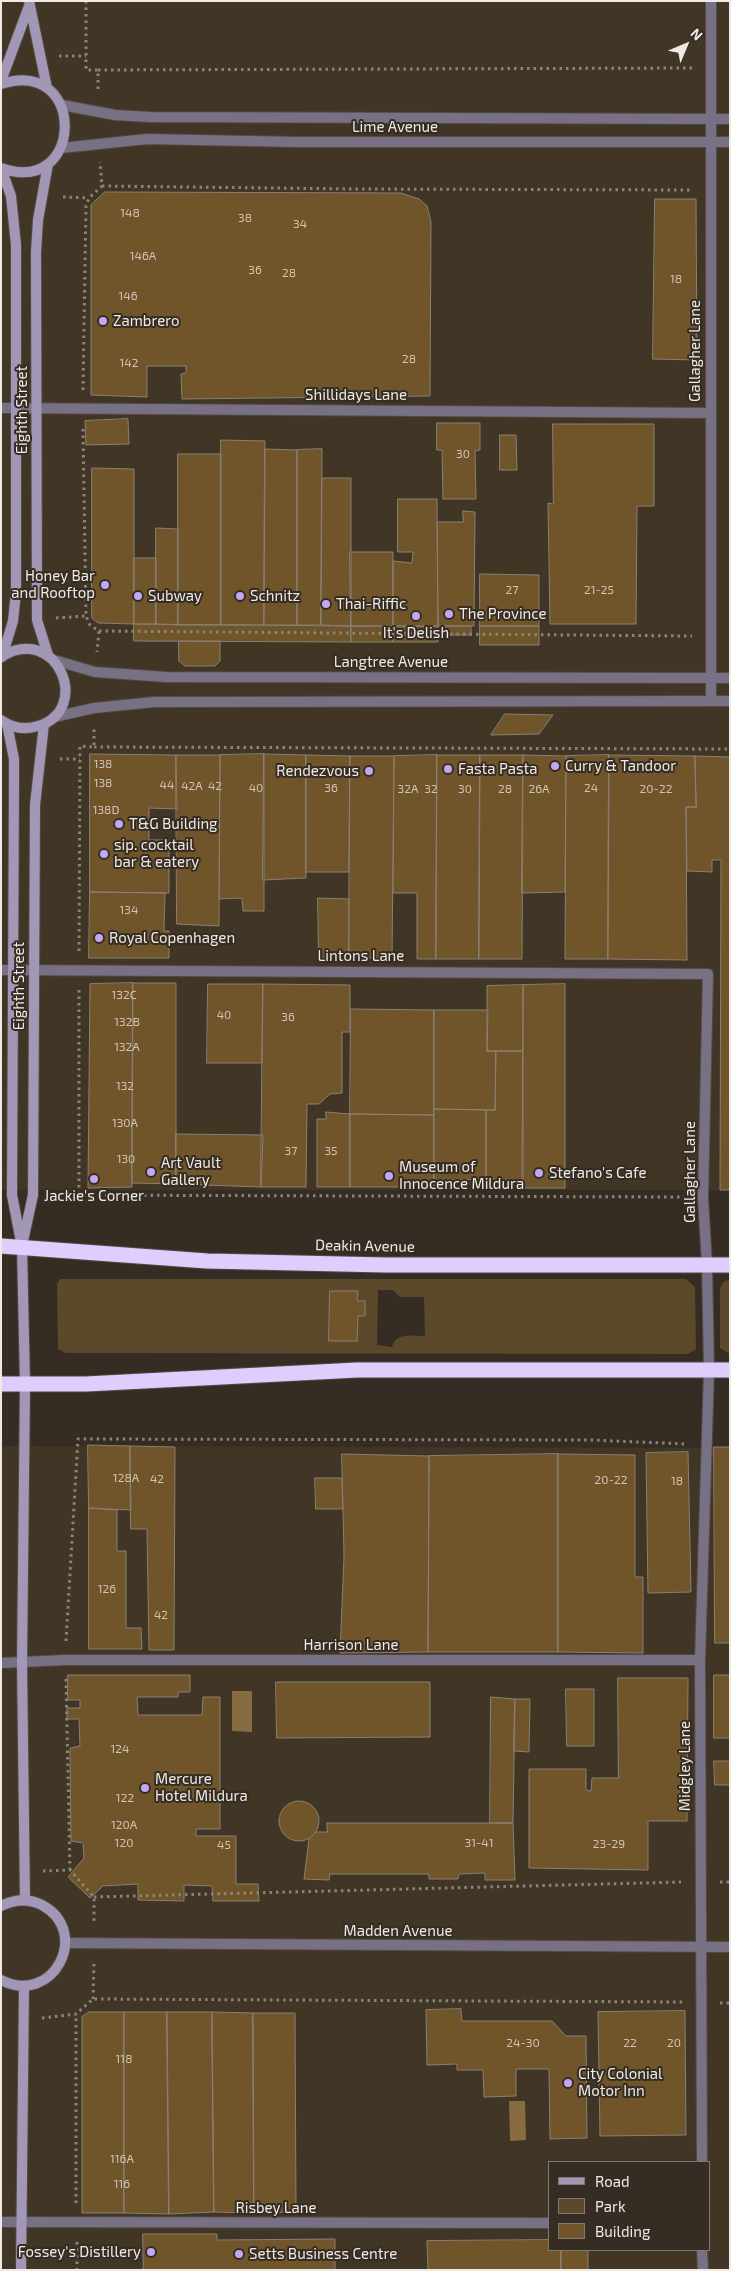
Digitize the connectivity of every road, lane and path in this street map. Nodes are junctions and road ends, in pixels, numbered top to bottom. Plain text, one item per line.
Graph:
1 (86, 1) edge
2 (711, 1) edge
3 (29, 4) edge
4 (711, 68) junction
5 (98, 70) junction
6 (1, 83) edge
7 (47, 88) junction
8 (62, 105) junction
9 (98, 113) junction
10 (711, 118) junction
11 (730, 118) edge
12 (710, 142) junction
13 (730, 142) edge
14 (98, 143) junction
15 (61, 148) junction
16 (48, 164) junction
17 (1, 168) edge
18 (102, 186) junction
19 (710, 190) junction
20 (17, 407) junction
21 (37, 407) junction
22 (1, 408) edge
23 (83, 408) junction
24 (711, 413) junction
25 (99, 631) junction
26 (711, 637) junction
27 (2, 657) edge
28 (51, 658) junction
29 (95, 672) junction
30 (712, 678) junction
31 (730, 678) edge
32 (711, 701) junction
33 (730, 701) edge
34 (94, 708) junction
35 (54, 717) junction
36 (4, 722) edge
37 (44, 724) junction
38 (94, 747) junction
39 (730, 749) edge
40 (1, 970) edge
41 (14, 971) junction
42 (34, 971) junction
43 (79, 971) junction
44 (708, 974) joint
45 (79, 1194) junction
46 (33, 1196) junction
47 (703, 1198) junction
48 (1, 1246) edge
49 (22, 1247) junction
50 (730, 1265) edge
51 (707, 1266) junction
52 (709, 1370) junction
53 (730, 1370) edge
54 (1, 1384) edge
55 (25, 1384) junction
56 (78, 1438) dead end
57 (707, 1444) junction
58 (700, 1660) junction
59 (22, 1662) junction
60 (1, 1663) edge
61 (25, 1872) junction
62 (701, 1881) junction
63 (730, 1882) edge
64 (25, 1900) junction
65 (1, 1906) edge
66 (66, 1943) junction
67 (701, 1947) junction
68 (730, 1947) edge
69 (1, 1980) edge
70 (24, 1986) junction
71 (701, 2002) junction
72 (730, 2003) edge
73 (76, 2014) junction
74 (22, 2020) junction
75 (702, 2161) edge
76 (1, 2222) edge
77 (21, 2222) junction
78 (76, 2223) junction
79 (548, 2224) edge
80 (702, 2251) edge
81 (22, 2270) edge
82 (77, 2270) edge
83 (703, 2270) edge

1 - 5 path
2 - 4 street, Gallagher Lane
3 - 6 street
3 - 7 street
4 - 5 path
4 - 10 street, Gallagher Lane
5 - 9 path
6 - 7 street
7 - 8 street
8 - 9 street, Lime Avenue
8 - 15 street
9 - 10 street, Lime Avenue
10 - 11 street, Lime Avenue
10 - 12 street, Gallagher Lane
12 - 13 street, Lime Avenue
12 - 14 street, Lime Avenue
12 - 19 street, Gallagher Lane
14 - 15 street, Lime Avenue
14 - 18 path
15 - 16 street
16 - 17 street
16 - 21 street, Eighth Street
17 - 20 street, Eighth Street
18 - 19 path
18 - 23 path
19 - 24 street, Gallagher Lane
20 - 21 street, Shillidays Lane
20 - 22 street, Shillidays Lane
20 - 27 street, Eighth Street
21 - 23 street, Shillidays Lane
21 - 28 street, Eighth Street
23 - 24 street, Shillidays Lane
23 - 25 path
24 - 26 street, Gallagher Lane
25 - 26 path
25 - 29 path
26 - 30 street, Gallagher Lane
27 - 28 street
28 - 29 street, Langtree Avenue
28 - 35 street, Eighth Street
29 - 30 street, Langtree Avenue
30 - 31 street, Langtree Avenue
30 - 32 street, Gallagher Lane
32 - 33 street
32 - 34 street
34 - 35 street
34 - 38 path
35 - 37 street
36 - 37 street
36 - 41 street, Eighth Street
37 - 42 street, Eighth Street
38 - 39 path
38 - 43 path
40 - 41 street, Lintons Lane
41 - 42 street, Lintons Lane
41 - 49 street, Eighth Street
42 - 43 street, Lintons Lane
42 - 46 street, Eighth Street
43 - 44 street, Lintons Lane
43 - 45 path
44 - 47 street, Gallagher Lane
45 - 46 path
45 - 47 path
46 - 49 street, Eighth Street
47 - 51 street, Gallagher Lane
48 - 49 highway, Deakin Avenue
49 - 51 highway, Deakin Avenue
49 - 55 street, Eighth Street
50 - 51 highway, Deakin Avenue
51 - 52 street, Gallagher Lane
52 - 53 highway
52 - 55 highway
52 - 57 street, Midgley Lane
54 - 55 highway
55 - 59 street, Eighth Street
56 - 57 path
57 - 58 street, Midgley Lane
58 - 59 street, Harrison Lane
58 - 62 street, Midgley Lane
59 - 60 street, Harrison Lane
59 - 61 street, Eighth Street
61 - 62 path
61 - 64 street, Eighth Street
62 - 63 path
62 - 67 street, Midgley Lane
64 - 65 street
64 - 66 street
66 - 67 street, Madden Avenue
66 - 70 street
67 - 68 street, Madden Avenue
67 - 71 street, Midgley Lane
69 - 70 street
70 - 74 street
71 - 72 path
71 - 73 path
71 - 75 street, Midgley Lane
73 - 74 path
73 - 78 path
74 - 77 street
76 - 77 street, Risbey Lane
77 - 78 street, Risbey Lane
77 - 81 street
78 - 79 street, Risbey Lane
78 - 82 path
80 - 83 street

